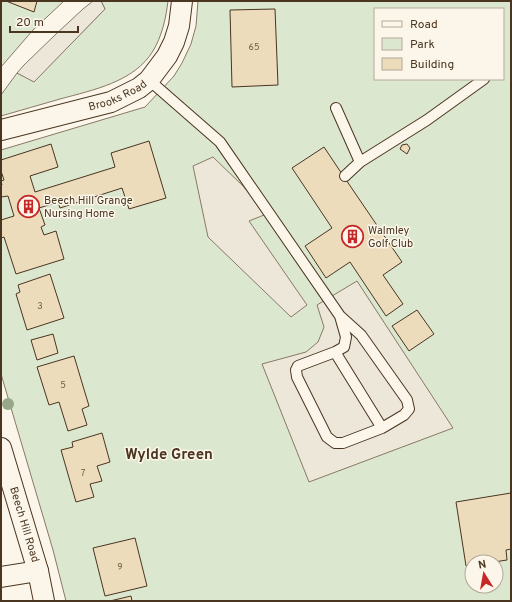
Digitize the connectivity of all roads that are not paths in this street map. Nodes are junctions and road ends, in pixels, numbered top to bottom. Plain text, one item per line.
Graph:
1 (182, 1) edge
2 (148, 80) junction
3 (483, 80) edge
4 (336, 108) dead end
5 (1, 130) edge
6 (360, 162) junction
7 (345, 176) dead end
8 (340, 316) junction
9 (335, 352) junction
10 (382, 428) junction
11 (1, 448) edge
12 (38, 571) junction
13 (1, 577) edge
14 (44, 601) edge

1 - 2 street, Brooks Road
2 - 5 street, Brooks Road
2 - 8 lane
3 - 6 lane
4 - 6 lane
6 - 7 lane
8 - 9 lane
8 - 10 lane
9 - 10 lane
9 - 10 lane
11 - 12 street, Beech Hill Road
12 - 13 street
12 - 14 street, Beech Hill Road

